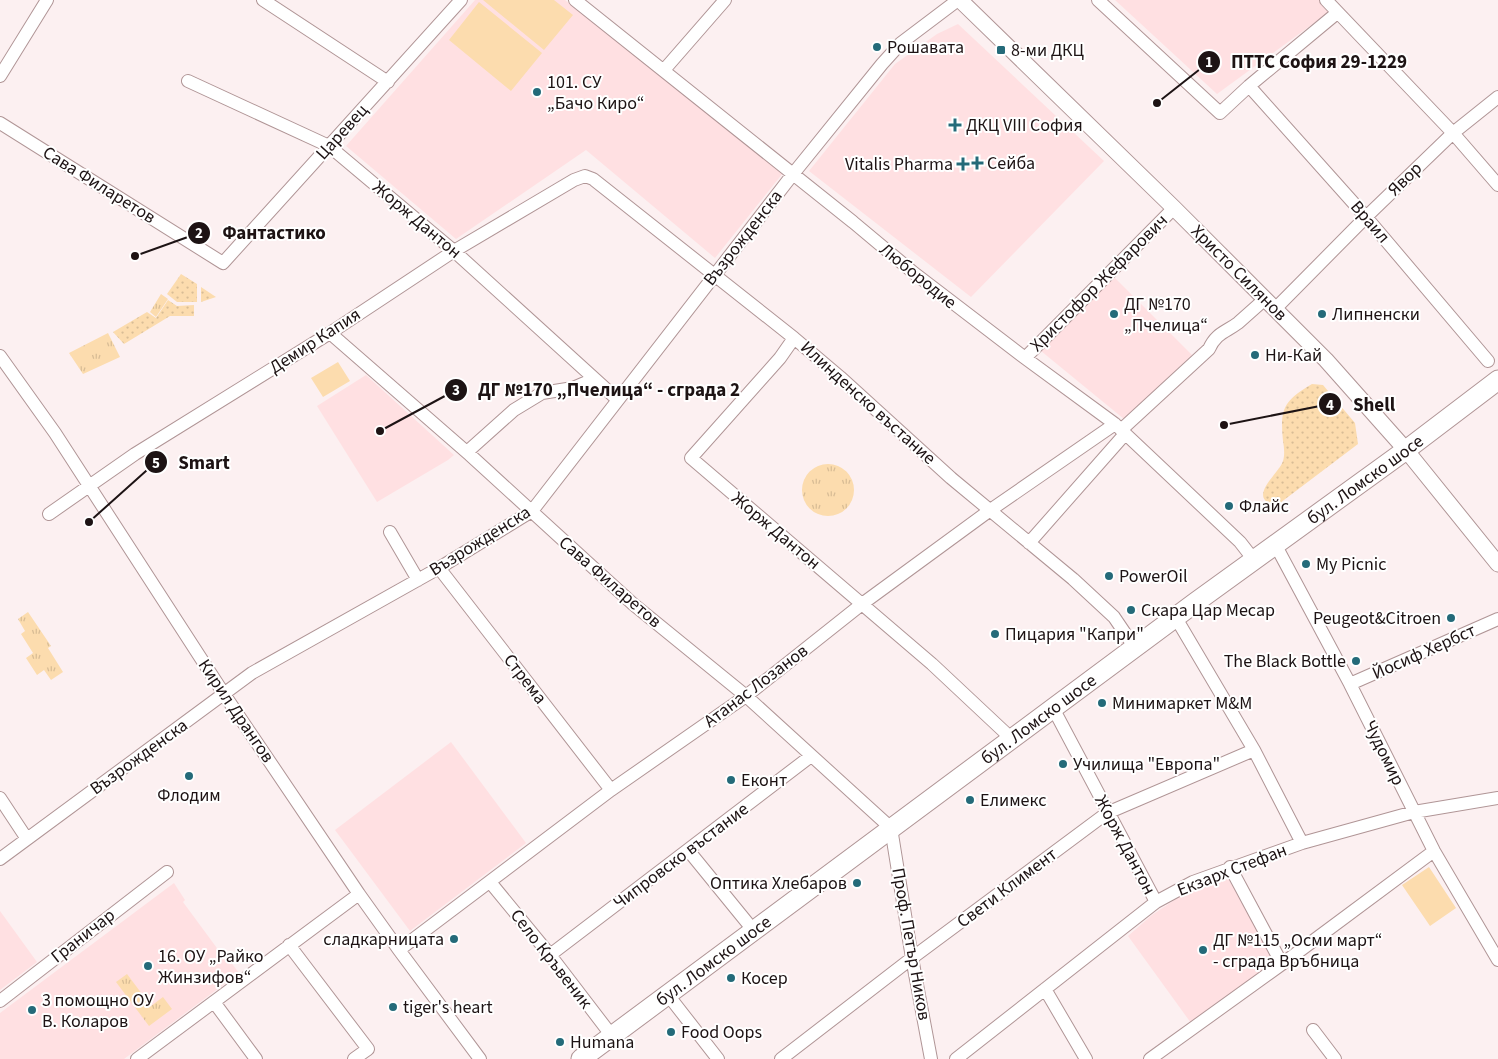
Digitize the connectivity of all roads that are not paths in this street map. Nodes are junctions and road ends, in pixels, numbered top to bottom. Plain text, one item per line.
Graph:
1 (47, 0) edge
2 (263, 0) edge
3 (461, 0) edge
4 (575, 0) edge
5 (725, 0) edge
6 (959, 0) edge
7 (1098, 0) edge
8 (1326, 0) edge
9 (1337, 13) junction
10 (664, 70) junction
11 (0, 76) edge
12 (188, 81) dead end
13 (388, 82) junction
14 (1249, 86) junction
15 (1498, 97) edge
16 (0, 123) edge
17 (1453, 133) junction
18 (329, 146) junction
19 (792, 174) junction
20 (585, 176) joint
21 (1498, 185) edge
22 (1174, 208) junction
23 (1366, 217) junction
24 (454, 251) junction
25 (223, 263) joint
26 (714, 276) junction
27 (1270, 304) junction
28 (330, 333) junction
29 (794, 338) junction
30 (0, 356) edge
31 (1025, 358) junction
32 (1488, 361) dead end
33 (594, 379) junction
34 (1498, 380) edge
35 (618, 400) junction
36 (1120, 429) junction
37 (1406, 450) junction
38 (467, 452) junction
39 (88, 486) junction
40 (989, 510) junction
41 (532, 511) junction
42 (49, 514) dead end
43 (390, 532) dead end
44 (1029, 543) junction
45 (1275, 544) junction
46 (1254, 560) junction
47 (1498, 564) edge
48 (439, 568) junction
49 (418, 580) junction
50 (862, 604) junction
51 (1176, 618) junction
52 (1498, 619) edge
53 (1135, 648) junction
54 (1350, 684) junction
55 (224, 694) junction
56 (746, 696) junction
57 (1053, 708) junction
58 (1012, 739) junction
59 (1254, 750) junction
60 (811, 756) junction
61 (611, 790) junction
62 (0, 798) edge
63 (1498, 798) edge
64 (1414, 812) junction
65 (1108, 813) junction
66 (891, 828) junction
67 (27, 839) junction
68 (1302, 843) junction
69 (688, 850) junction
70 (1434, 852) junction
71 (0, 859) edge
72 (1230, 867) junction
73 (167, 872) dead end
74 (490, 882) junction
75 (359, 894) junction
76 (1156, 902) junction
77 (754, 931) junction
78 (289, 945) junction
79 (398, 950) junction
80 (550, 955) junction
81 (912, 958) junction
82 (1498, 960) edge
83 (1282, 964) junction
84 (1045, 989) junction
85 (668, 995) junction
86 (0, 1001) edge
87 (214, 1002) junction
88 (1313, 1030) dead end
89 (612, 1036) junction
90 (137, 1059) edge
91 (256, 1059) edge
92 (354, 1059) edge
93 (480, 1059) edge
94 (581, 1059) edge
95 (718, 1059) edge
96 (781, 1059) edge
97 (931, 1059) edge
98 (956, 1059) edge
99 (1086, 1059) edge
100 (1150, 1059) edge
101 (1335, 1059) edge

1 - 11 street
2 - 13 street
3 - 13 street, Царевец
4 - 10 street, Любородие
5 - 10 street
6 - 19 street, Възрожденска
6 - 22 street, Христо Силянов
7 - 14 street
8 - 9 street
9 - 14 street
9 - 17 street
10 - 19 street, Любородие
12 - 18 street, Жорж Дантон
13 - 18 street, Царевец
14 - 23 street, Враил
15 - 17 street, Явор
16 - 25 street, Сава Филаретов
17 - 21 street
17 - 23 street, Явор
18 - 24 street, Жорж Дантон
18 - 25 street, Царевец
19 - 26 street, Възрожденска
19 - 31 street, Любородие
20 - 24 street, Демир Капия
20 - 26 street, Илинденско въстание
22 - 27 street, Христо Силянов
22 - 31 street, Христофор Жефарович
23 - 27 street, Явор
23 - 32 street, Враил
24 - 28 street, Демир Капия
24 - 33 street, Жорж Дантон
26 - 29 street, Илинденско въстание
26 - 35 street, Възрожденска
27 - 36 street, Явор
27 - 37 street, Христо Силянов
28 - 38 street, Сава Филаретов
28 - 39 street, Демир Капия
29 - 40 street, Илинденско въстание
29 - 50 street, Жорж Дантон
30 - 39 street, Кирил Дрангов
31 - 36 street, Любородие
33 - 35 street, Жорж Дантон
33 - 38 street
34 - 37 main road, бул. Ломско шосе
35 - 41 street, Възрожденска
36 - 40 street, Атанас Лозанов
36 - 44 street
36 - 46 street, Любородие
37 - 45 main road, бул. Ломско шосе
37 - 47 street, Христо Силянов
38 - 41 street, Сава Филаретов
39 - 42 street, Демир Капия
39 - 55 street, Кирил Дрангов
40 - 44 street, Илинденско въстание
40 - 50 street, Атанас Лозанов
41 - 48 street, Възрожденска
41 - 56 street, Сава Филаретов
43 - 49 street
44 - 53 street, Илинденско въстание
45 - 46 main road, бул. Ломско шосе
45 - 54 street, Чудомир
46 - 51 main road, бул. Ломско шосе
48 - 49 street, Възрожденска
48 - 61 street, Стрема
49 - 55 street, Възрожденска
50 - 56 street, Атанас Лозанов
50 - 58 street, Жорж Дантон
51 - 53 main road, бул. Ломско шосе
51 - 59 street
52 - 54 street, Йосиф Хербст
53 - 57 main road, бул. Ломско шосе
54 - 64 street, Чудомир
55 - 67 street, Възрожденска
55 - 75 street, Кирил Дрангов
56 - 60 street, Сава Филаретов
56 - 61 street, Атанас Лозанов
57 - 58 main road, бул. Ломско шосе
57 - 65 street, Жорж Дантон
58 - 66 main road, бул. Ломско шосе
59 - 65 street, Свети Климент
59 - 68 street
60 - 66 street, Сава Филаретов
60 - 69 street, Чипровско въстание
61 - 74 street, Атанас Лозанов
62 - 67 street
63 - 64 street, Екзарх Стефан
64 - 68 street, Екзарх Стефан
64 - 70 street, Чудомир
65 - 76 street, Жорж Дантон
65 - 81 street, Свети Климент
66 - 77 main road, бул. Ломско шосе
66 - 81 street, Проф. Петър Ников
67 - 71 street, Възрожденска
68 - 72 street, Екзарх Стефан
69 - 77 street
69 - 80 street, Чипровско въстание
70 - 82 street, Чудомир
70 - 83 street
72 - 76 street, Екзарх Стефан
72 - 83 street
73 - 86 street, Граничар
74 - 79 street, Атанас Лозанов
74 - 80 street, Село Кръвеник
75 - 78 street
75 - 79 street, Кирил Дрангов
76 - 84 street, Екзарх Стефан
77 - 85 main road, бул. Ломско шосе
78 - 87 street
78 - 92 street
79 - 93 street, Кирил Дрангов
80 - 89 street, Село Кръвеник
81 - 96 street, Свети Климент
81 - 97 street, Проф. Петър Ников
83 - 100 street
84 - 98 street, Екзарх Стефан
84 - 99 street
85 - 89 main road, бул. Ломско шосе
85 - 95 street
87 - 90 street
87 - 91 street
88 - 101 street
89 - 94 main road, бул. Ломско шосе

